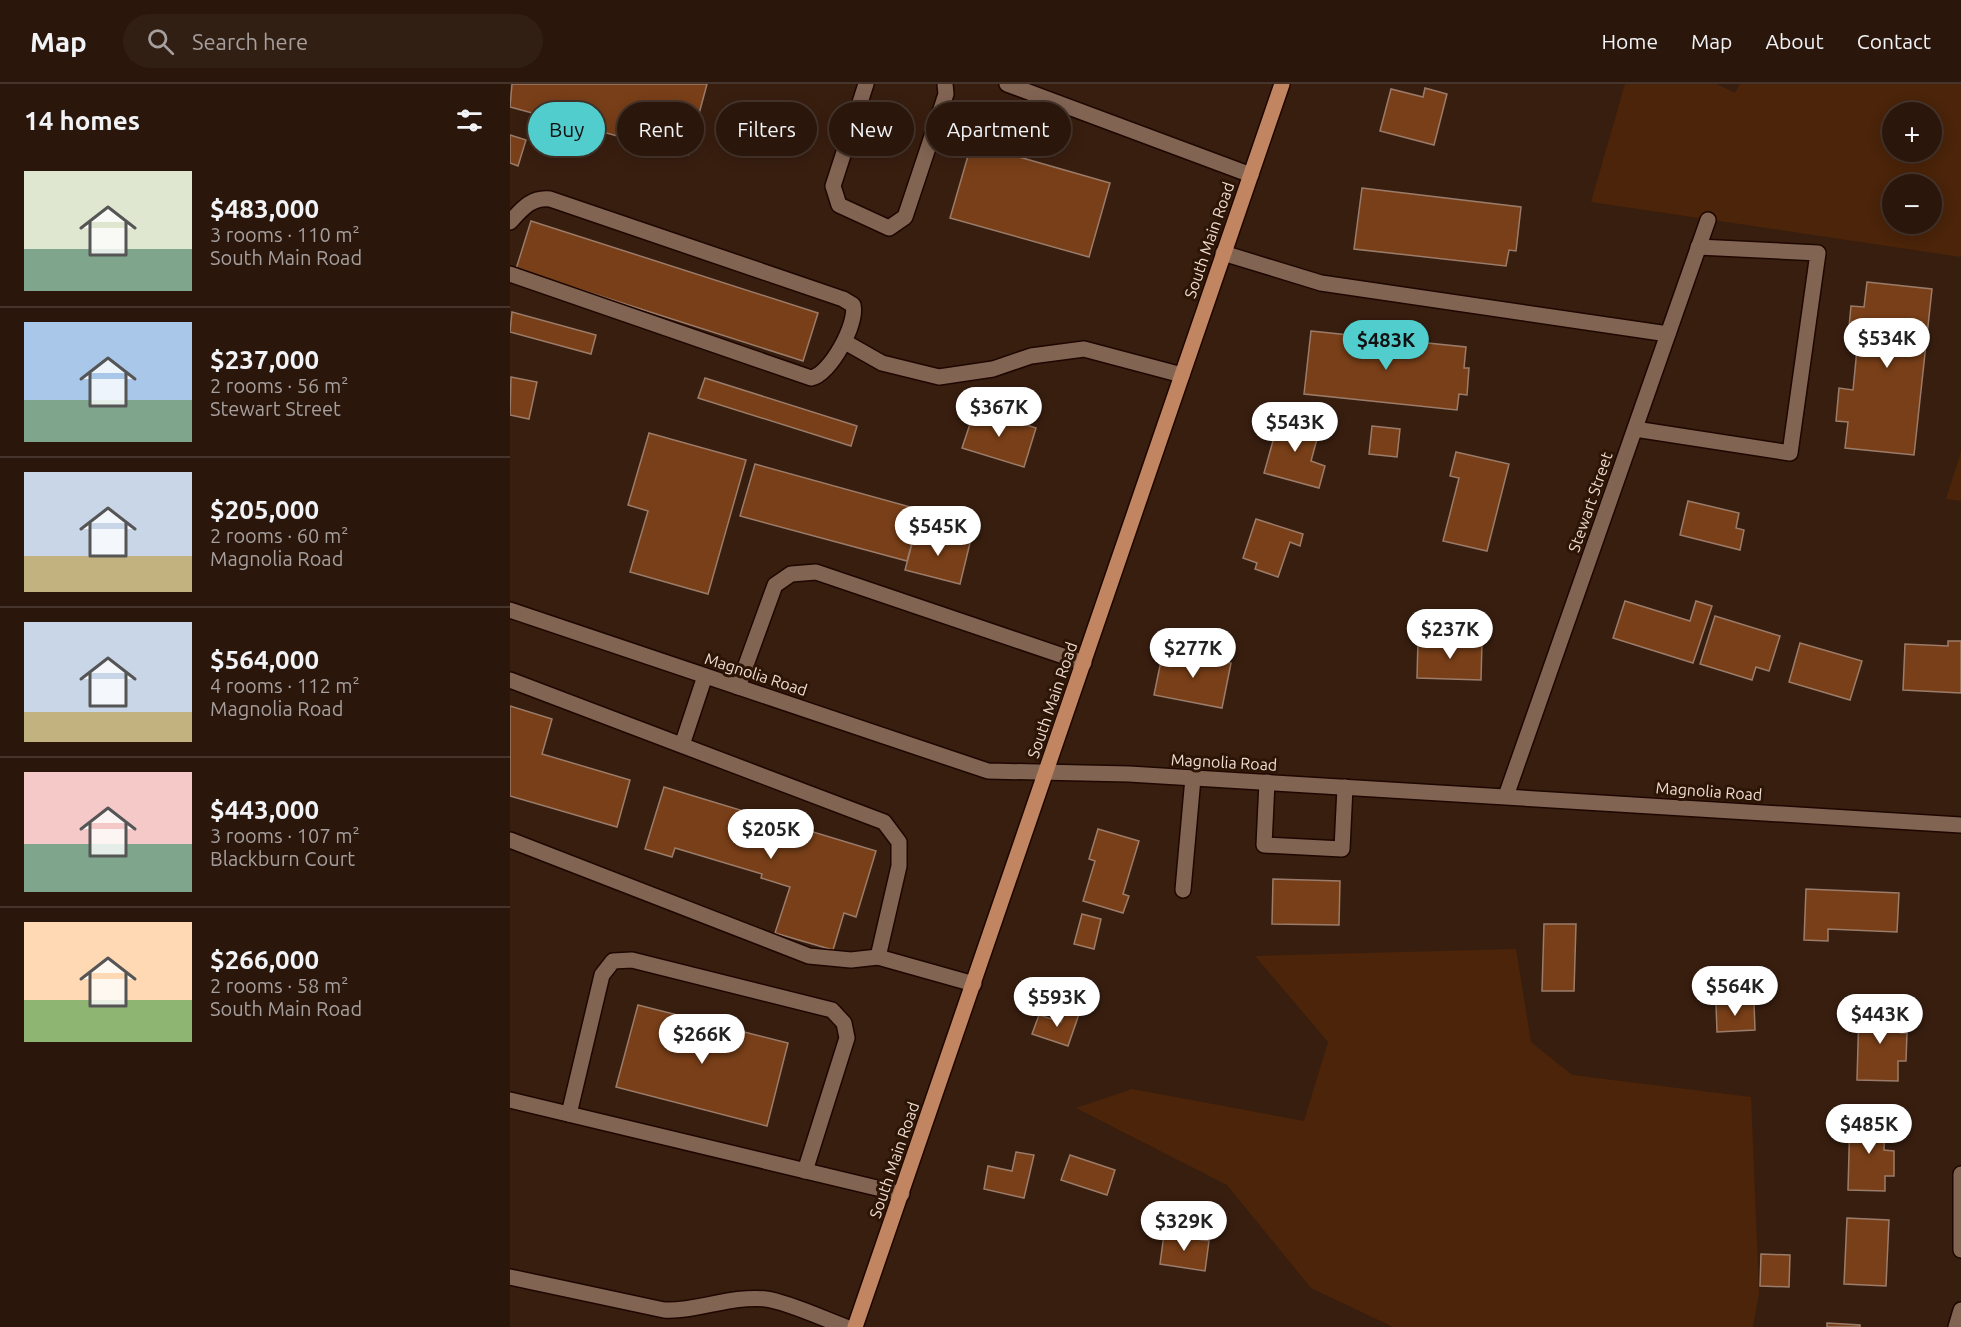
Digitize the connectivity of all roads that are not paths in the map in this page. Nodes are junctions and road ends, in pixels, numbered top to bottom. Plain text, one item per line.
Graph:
1 (866, 84) edge
2 (945, 84) edge
3 (1007, 84) edge
4 (1282, 84) edge
5 (1251, 175) junction
6 (1708, 220) dead end
7 (510, 222) edge
8 (1698, 247) junction
9 (1223, 253) junction
10 (510, 274) edge
11 (1668, 334) junction
12 (845, 342) junction
13 (1182, 375) junction
14 (1635, 429) junction
15 (510, 610) edge
16 (1084, 663) junction
17 (705, 676) junction
18 (510, 680) edge
19 (738, 687) junction
20 (682, 745) junction
21 (1046, 774) junction
22 (1193, 778) junction
23 (1267, 782) junction
24 (1345, 787) junction
25 (1506, 796) junction
26 (1961, 825) edge
27 (510, 840) edge
28 (1183, 890) dead end
29 (879, 957) junction
30 (974, 984) junction
31 (510, 1100) edge
32 (569, 1114) junction
33 (805, 1171) junction
34 (1961, 1174) edge
35 (902, 1194) junction
36 (1961, 1248) edge
37 (510, 1276) edge
38 (1961, 1310) edge
39 (846, 1327) edge
40 (855, 1327) edge
41 (1956, 1327) edge

1 - 2 street
3 - 5 street
4 - 5 main road, South Main Road
5 - 9 main road, South Main Road
6 - 8 street, Stewart Street
7 - 12 street
8 - 11 street, Stewart Street
8 - 14 street
9 - 11 street
9 - 13 main road, South Main Road
10 - 12 street
11 - 14 street, Stewart Street
12 - 13 street
13 - 16 main road, South Main Road
14 - 25 street, Stewart Street
15 - 17 street, Magnolia Road
16 - 19 street
16 - 21 main road, South Main Road
17 - 19 street, Magnolia Road
17 - 20 street
18 - 20 street
19 - 21 street, Magnolia Road
20 - 29 street
21 - 22 street, Magnolia Road
21 - 30 main road, South Main Road
22 - 23 street, Magnolia Road
22 - 28 street
23 - 24 street, Magnolia Road
23 - 24 street
24 - 25 street, Magnolia Road
25 - 26 street, Magnolia Road
27 - 29 street
29 - 30 street
30 - 35 main road, South Main Road
31 - 32 street
32 - 33 street
32 - 33 street
33 - 35 street
34 - 36 street
35 - 40 main road, South Main Road
37 - 39 street
38 - 41 street

